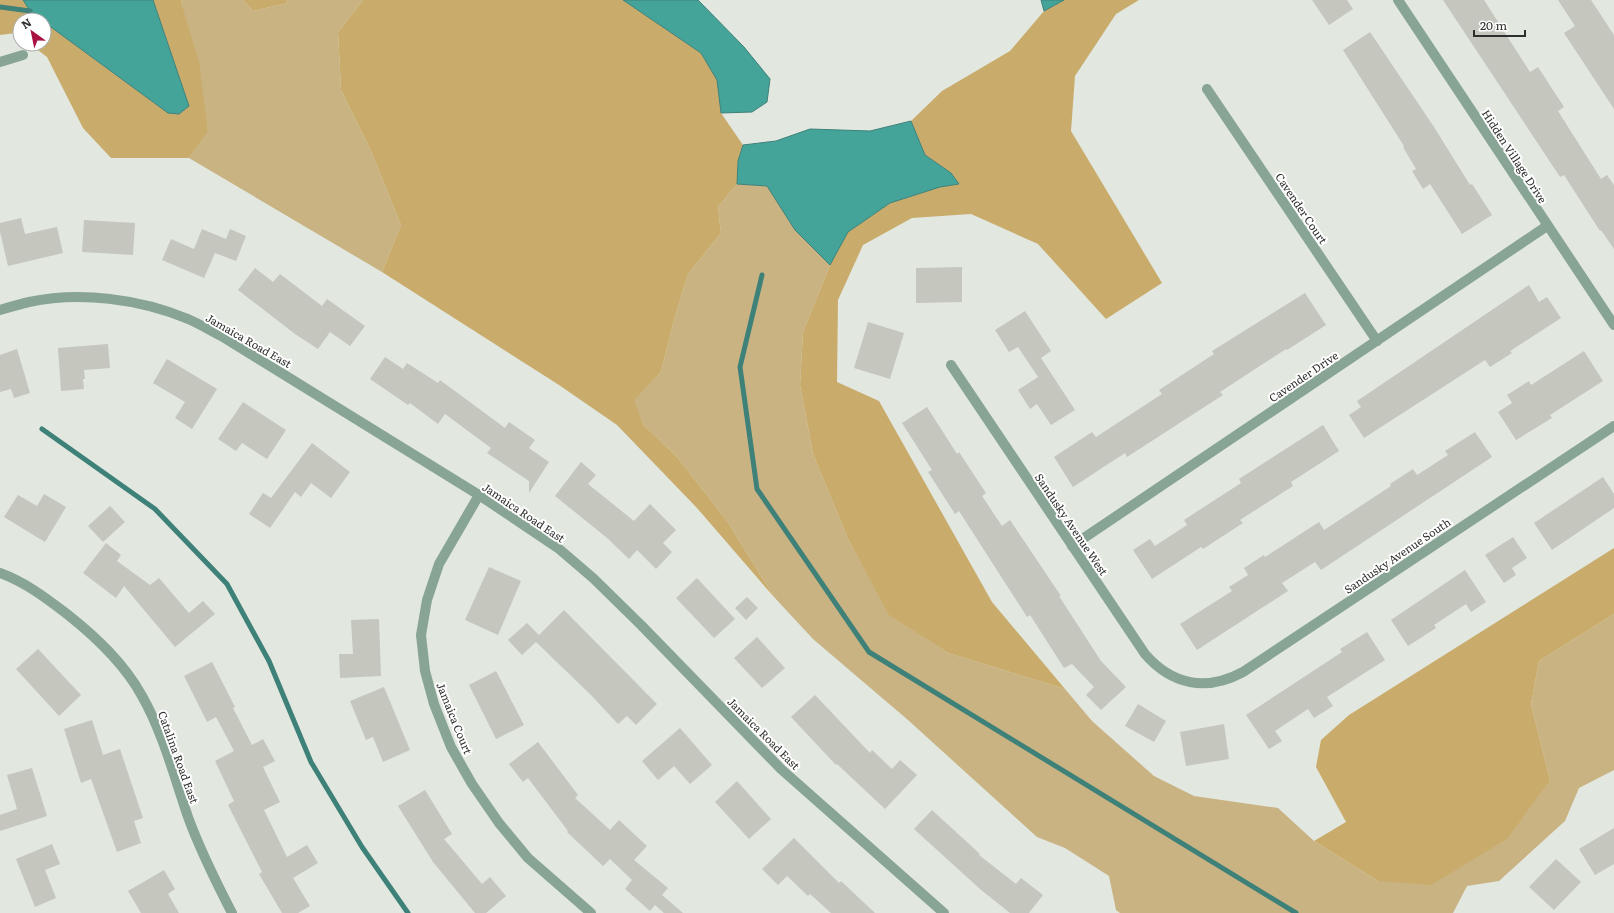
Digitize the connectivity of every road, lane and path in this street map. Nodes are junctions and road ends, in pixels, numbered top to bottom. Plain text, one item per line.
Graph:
1 (1398, 0) edge
2 (23, 55) dead end
3 (0, 62) edge
4 (1208, 89) dead end
5 (1547, 226) junction
6 (0, 310) edge
7 (1614, 325) edge
8 (1377, 341) junction
9 (951, 365) dead end
10 (1614, 426) edge
11 (478, 495) junction
12 (1072, 546) junction
13 (0, 573) edge
14 (1185, 681) joint
15 (232, 913) edge
16 (591, 913) edge
17 (944, 913) edge

1 - 5 street, Hidden Village Drive
2 - 3 street
4 - 8 street, Cavender Court
5 - 7 street, Hidden Village Drive
5 - 8 street, Cavender Drive
6 - 11 street, Jamaica Road East
8 - 12 street, Cavender Drive
9 - 12 street, Sandusky Avenue West
10 - 14 street, Sandusky Avenue South
11 - 16 street, Jamaica Court
11 - 17 street, Jamaica Road East
12 - 14 street, Sandusky Avenue West
13 - 15 street, Catalina Road East

